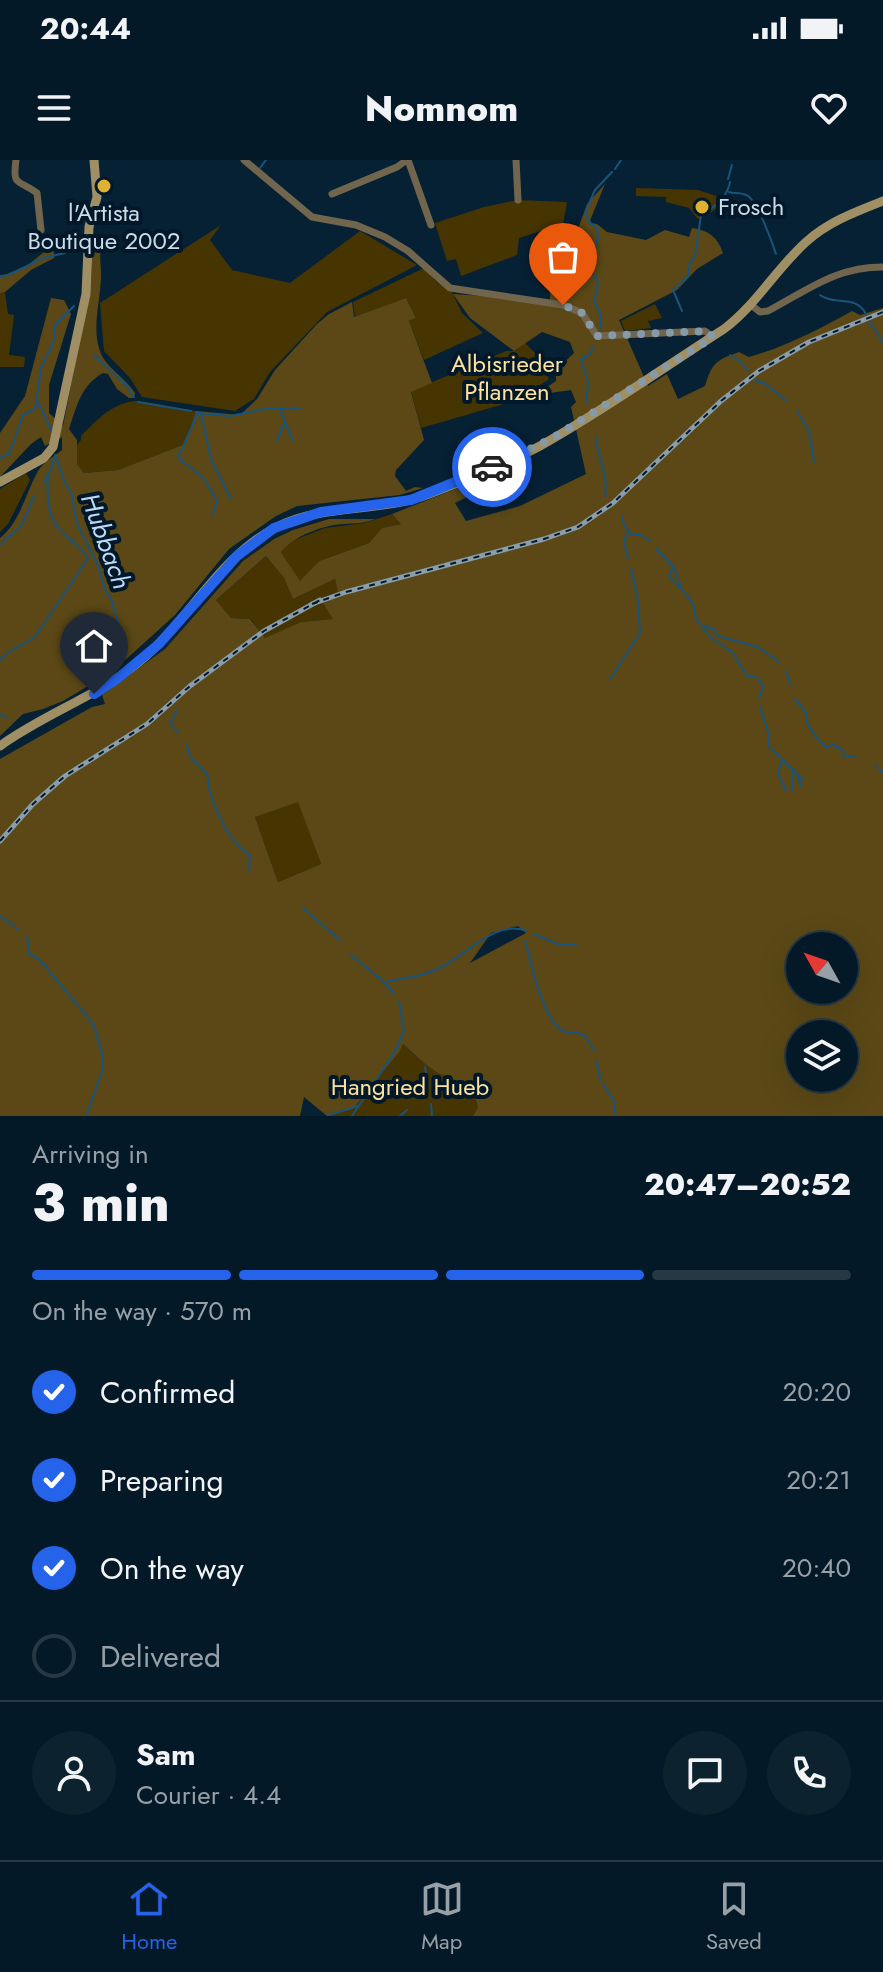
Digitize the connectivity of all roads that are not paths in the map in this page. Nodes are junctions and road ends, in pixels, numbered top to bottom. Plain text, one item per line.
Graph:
1 (16, 160) edge
2 (94, 160) edge
3 (244, 160) edge
4 (408, 160) edge
5 (516, 160) edge
6 (332, 194) dead end
7 (518, 200) dead end
8 (883, 201) edge
9 (431, 225) dead end
10 (41, 230) dead end
11 (883, 267) edge
12 (751, 305) junction
13 (713, 337) junction
14 (0, 482) edge
15 (0, 746) edge

1 - 10 street
2 - 14 main road
3 - 13 street
4 - 6 street
4 - 9 street
5 - 7 street
8 - 12 main road
11 - 12 street
12 - 13 main road
13 - 15 main road

